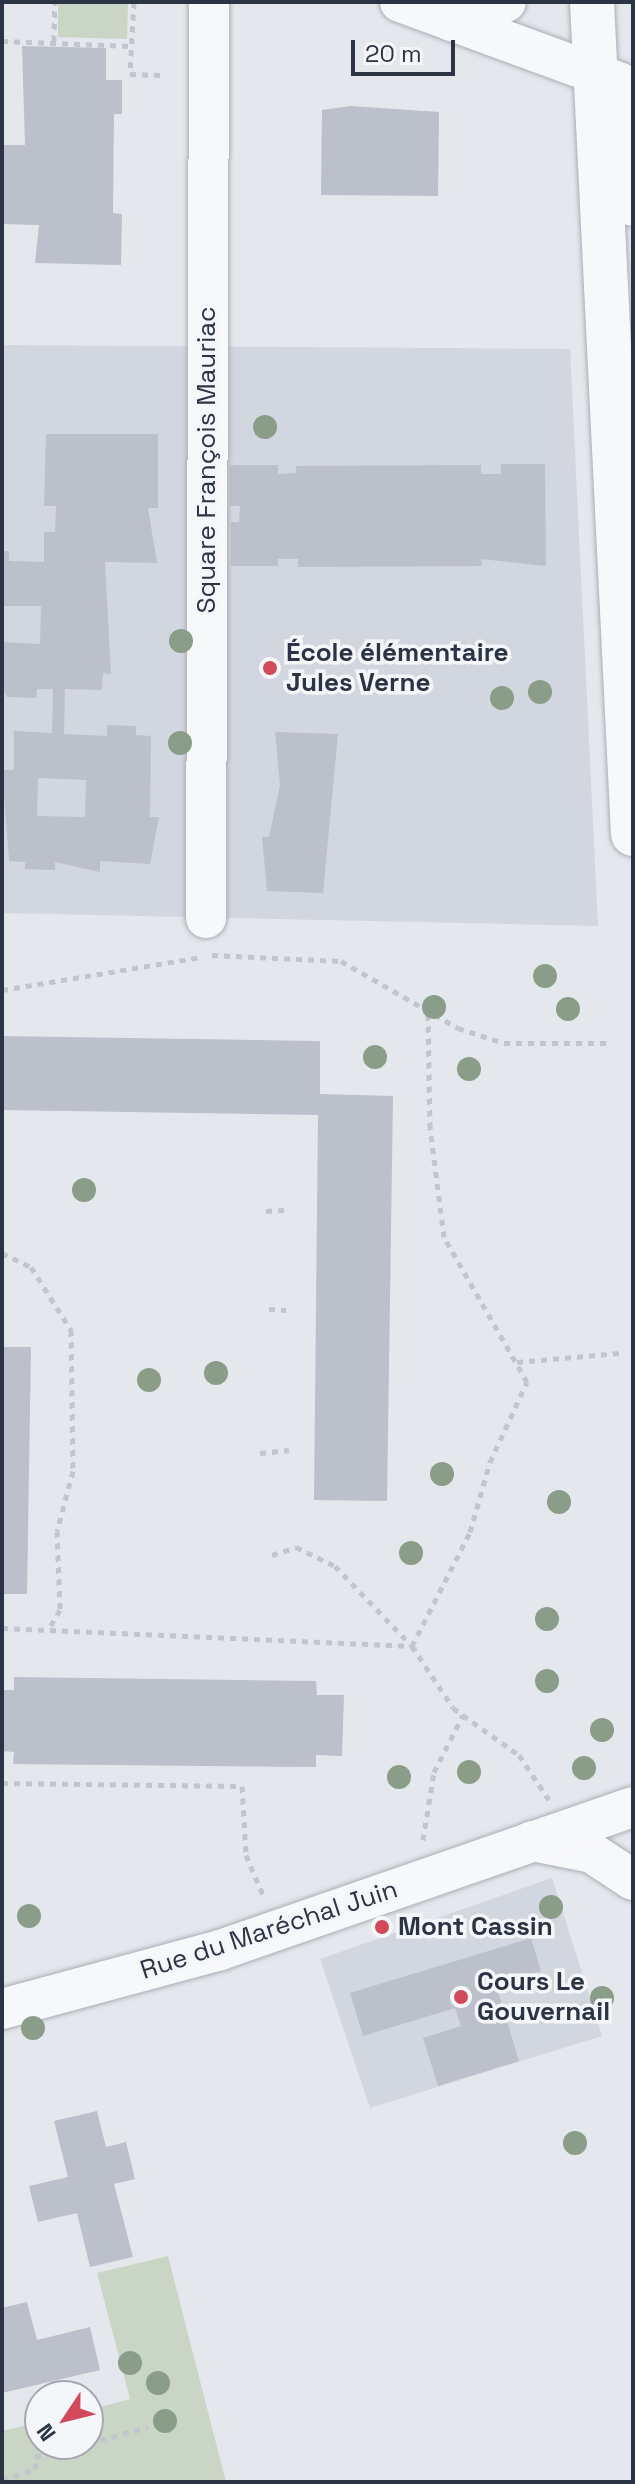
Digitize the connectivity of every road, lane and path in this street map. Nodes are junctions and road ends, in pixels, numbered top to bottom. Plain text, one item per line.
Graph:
1 (55, 2) edge
2 (134, 2) edge
3 (209, 2) edge
4 (400, 2) edge
5 (506, 2) edge
6 (592, 2) edge
7 (451, 21) junction
8 (2, 41) edge
9 (54, 41) junction
10 (132, 46) junction
11 (160, 75) dead end
12 (614, 79) edge
13 (633, 98) edge
14 (633, 204) edge
15 (633, 834) edge
16 (206, 918) dead end
17 (2, 990) edge
18 (428, 1009) junction
19 (611, 1043) dead end
20 (284, 1210) dead end
21 (266, 1211) dead end
22 (2, 1253) edge
23 (269, 1309) dead end
24 (286, 1310) dead end
25 (620, 1353) dead end
26 (517, 1362) junction
27 (289, 1450) dead end
28 (260, 1453) dead end
29 (272, 1555) dead end
30 (2, 1628) edge
31 (48, 1630) junction
32 (412, 1646) junction
33 (463, 1714) junction
34 (2, 1783) edge
35 (551, 1804) dead end
36 (633, 1807) edge
37 (532, 1841) junction
38 (422, 1849) dead end
39 (633, 1880) edge
40 (270, 1913) dead end
41 (2, 2009) edge
42 (148, 2427) dead end
43 (104, 2439) edge
44 (35, 2460) edge
45 (2, 2480) edge

1 - 9 path
2 - 10 path
3 - 16 street, Square François Mauriac
4 - 7 street
5 - 7 street
6 - 12 street
7 - 12 street
8 - 9 path
9 - 10 path
10 - 11 path
12 - 15 street
13 - 14 street
17 - 18 path
18 - 19 path
18 - 26 path
20 - 21 path
22 - 31 path
23 - 24 path
25 - 26 path
26 - 32 path
27 - 28 path
29 - 32 path
30 - 31 path
31 - 32 path
32 - 33 path
33 - 35 path
33 - 38 path
34 - 40 path
36 - 37 street, Rue du Maréchal Juin
37 - 39 street
37 - 41 street, Rue du Maréchal Juin
42 - 43 path
44 - 45 path

